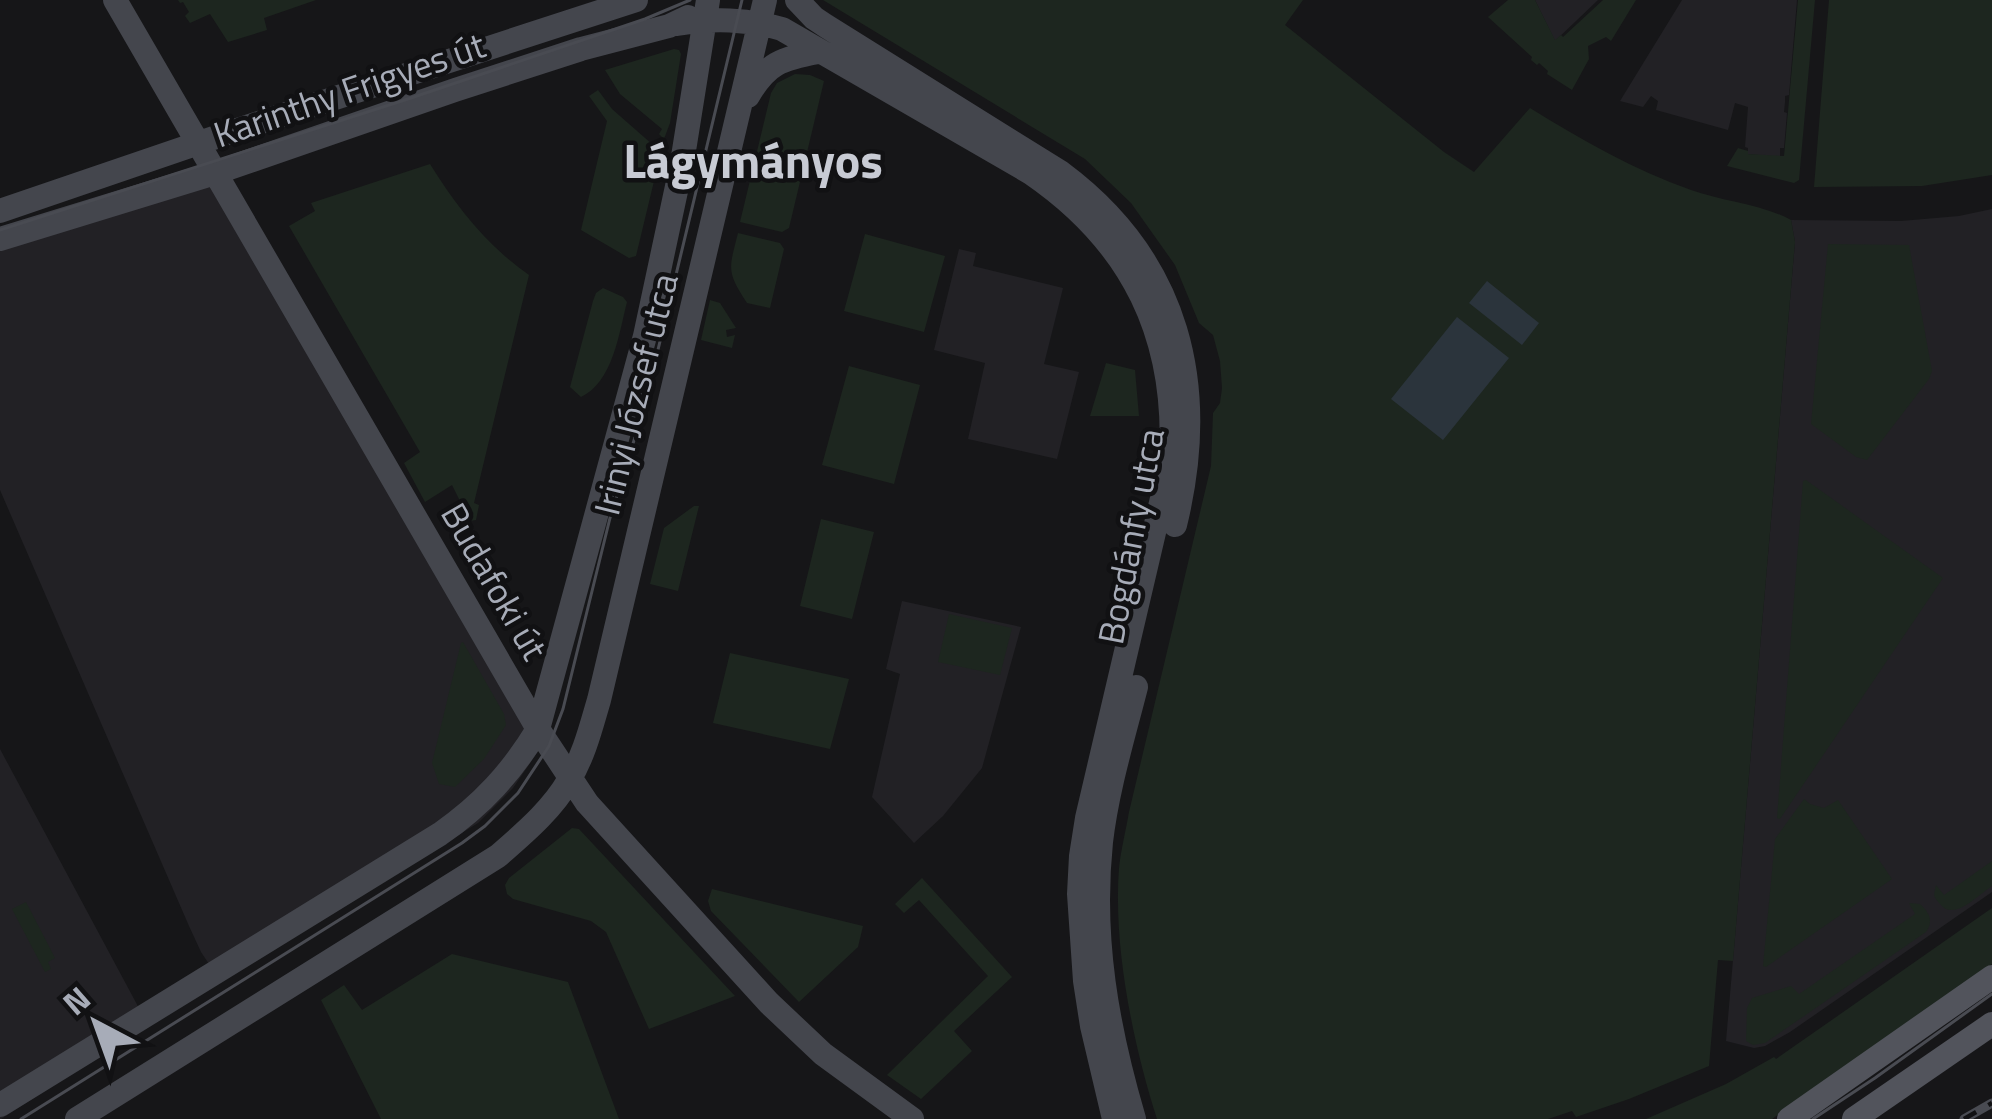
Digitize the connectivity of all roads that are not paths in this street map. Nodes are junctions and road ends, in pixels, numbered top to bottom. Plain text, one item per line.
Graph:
1 (115, 0) edge
2 (636, 0) edge
3 (797, 0) edge
4 (710, 6) edge
5 (767, 11) edge
6 (818, 52) junction
7 (891, 79) junction
8 (739, 114) junction
9 (198, 144) junction
10 (215, 173) junction
11 (0, 212) edge
12 (0, 239) edge
13 (538, 729) junction
14 (570, 779) junction
15 (1096, 820) junction
16 (1992, 977) edge
17 (1992, 1024) edge
18 (0, 1105) edge
19 (77, 1119) edge
20 (912, 1119) edge
21 (1114, 1119) edge
22 (1134, 1119) edge
23 (1789, 1119) edge
24 (1854, 1119) edge

1 - 9 main road, Budafoki út
2 - 9 main road, Karinthy Frigyes út
3 - 7 main road, Bogdánfy utca
4 - 5 main road
4 - 10 main road, Karinthy Frigyes út
4 - 13 main road, Irinyi József utca
5 - 6 main road, Bogdánfy utca
5 - 8 main road, Irinyi József utca
6 - 7 main road, Bogdánfy utca
6 - 8 main road
7 - 15 main road, Bogdánfy utca
8 - 14 main road, Irinyi József utca
9 - 10 main road, Budafoki út
9 - 11 main road, Karinthy Frigyes út
10 - 12 main road, Karinthy Frigyes út
10 - 13 main road, Budafoki út
13 - 14 main road, Budafoki út
13 - 18 main road, Irinyi József utca
14 - 19 main road, Irinyi József utca
14 - 20 main road, Budafoki út
15 - 21 main road, Bogdánfy utca
15 - 22 main road, Bogdánfy utca
16 - 23 main road
17 - 24 main road

